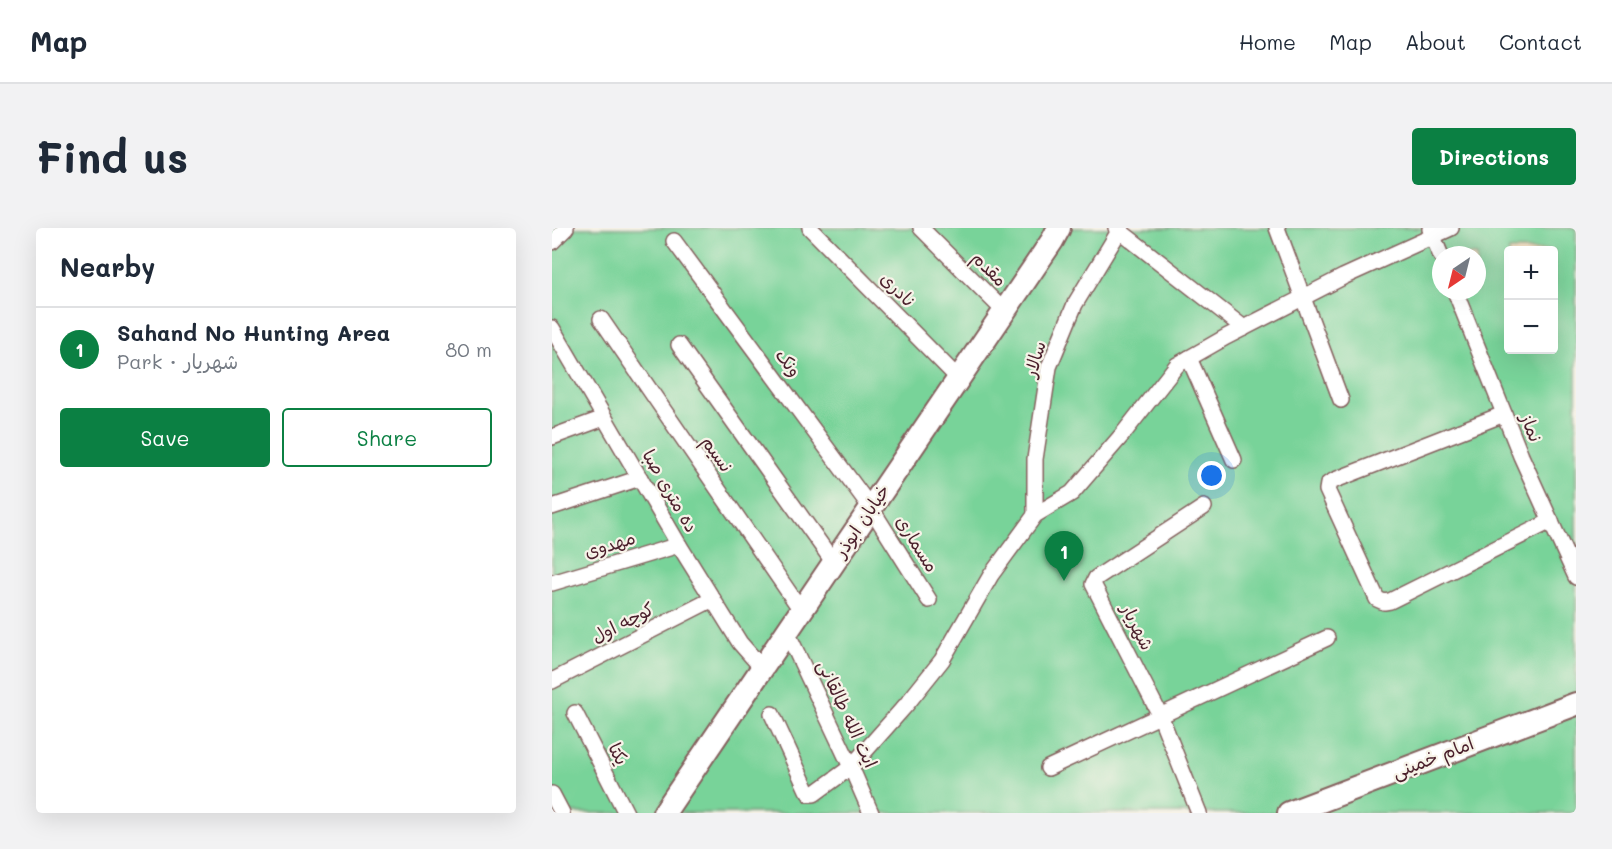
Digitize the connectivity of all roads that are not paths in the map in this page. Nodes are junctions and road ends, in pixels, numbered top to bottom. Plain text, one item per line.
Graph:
1 (566, 228) edge
2 (810, 228) edge
3 (921, 228) edge
4 (1059, 228) edge
5 (1277, 228) edge
6 (1451, 228) edge
7 (1119, 229) edge
8 (1431, 232) edge
9 (674, 241) dead end
10 (552, 242) edge
11 (1437, 246) edge
12 (1304, 297) junction
13 (1459, 300) edge
14 (1005, 312) junction
15 (601, 319) dead end
16 (552, 328) edge
17 (1244, 328) junction
18 (679, 345) dead end
19 (558, 351) edge
20 (1190, 358) junction
21 (959, 379) junction
22 (1341, 400) dead end
23 (1504, 414) junction
24 (604, 418) junction
25 (552, 436) edge
26 (1234, 460) dead end
27 (640, 478) junction
28 (552, 507) edge
29 (871, 507) junction
30 (1204, 507) dead end
31 (1035, 515) junction
32 (1551, 521) junction
33 (679, 545) junction
34 (834, 563) junction
35 (1576, 577) edge
36 (552, 583) edge
37 (713, 599) junction
38 (929, 600) dead end
39 (801, 610) junction
40 (787, 632) junction
41 (1327, 638) dead end
42 (762, 668) junction
43 (552, 681) edge
44 (1576, 704) edge
45 (575, 713) dead end
46 (772, 714) dead end
47 (1160, 716) junction
48 (851, 767) junction
49 (1048, 768) dead end
50 (552, 794) edge
51 (562, 813) edge
52 (626, 813) edge
53 (664, 813) edge
54 (871, 813) edge
55 (1199, 813) edge
56 (1289, 813) edge

1 - 10 street
2 - 21 street, نادری
3 - 14 street, مقدم
4 - 14 main road, خیابان ابوذر
5 - 12 street
6 - 8 street
7 - 17 street
7 - 31 street, سالار
8 - 11 street
8 - 12 street
9 - 29 street, ونک
12 - 17 street
12 - 22 street
13 - 23 street, نماز
14 - 21 main road, خیابان ابوذر
15 - 39 street, نسیم
16 - 19 street, ده متری صبا
17 - 20 street
18 - 34 street
19 - 24 street, ده متری صبا
20 - 26 street
20 - 31 street
21 - 29 main road, خیابان ابوذر
23 - 32 street, نماز
23 - 32 street
24 - 25 street
24 - 27 street, ده متری صبا
27 - 28 street
27 - 33 street, ده متری صبا
29 - 34 main road, خیابان ابوذر
29 - 38 street, مسماری
30 - 47 street, شهریار
31 - 48 street
32 - 35 street, نماز
33 - 36 street, مهدوی
33 - 37 street, ده متری صبا
34 - 39 main road, خیابان ابوذر
37 - 42 street, ده متری صبا
37 - 43 street, کوچه اول
39 - 40 main road, خیابان ابوذر
40 - 42 main road, خیابان ابوذر
40 - 48 street, ایت الله طالقانی
41 - 47 street
42 - 53 main road, خیابان ابوذر
44 - 56 main road, امام خمینی
45 - 52 street, یکتا
46 - 48 street
47 - 49 street
47 - 55 street, شهریار
48 - 54 street, ایت الله طالقانی
50 - 51 street

